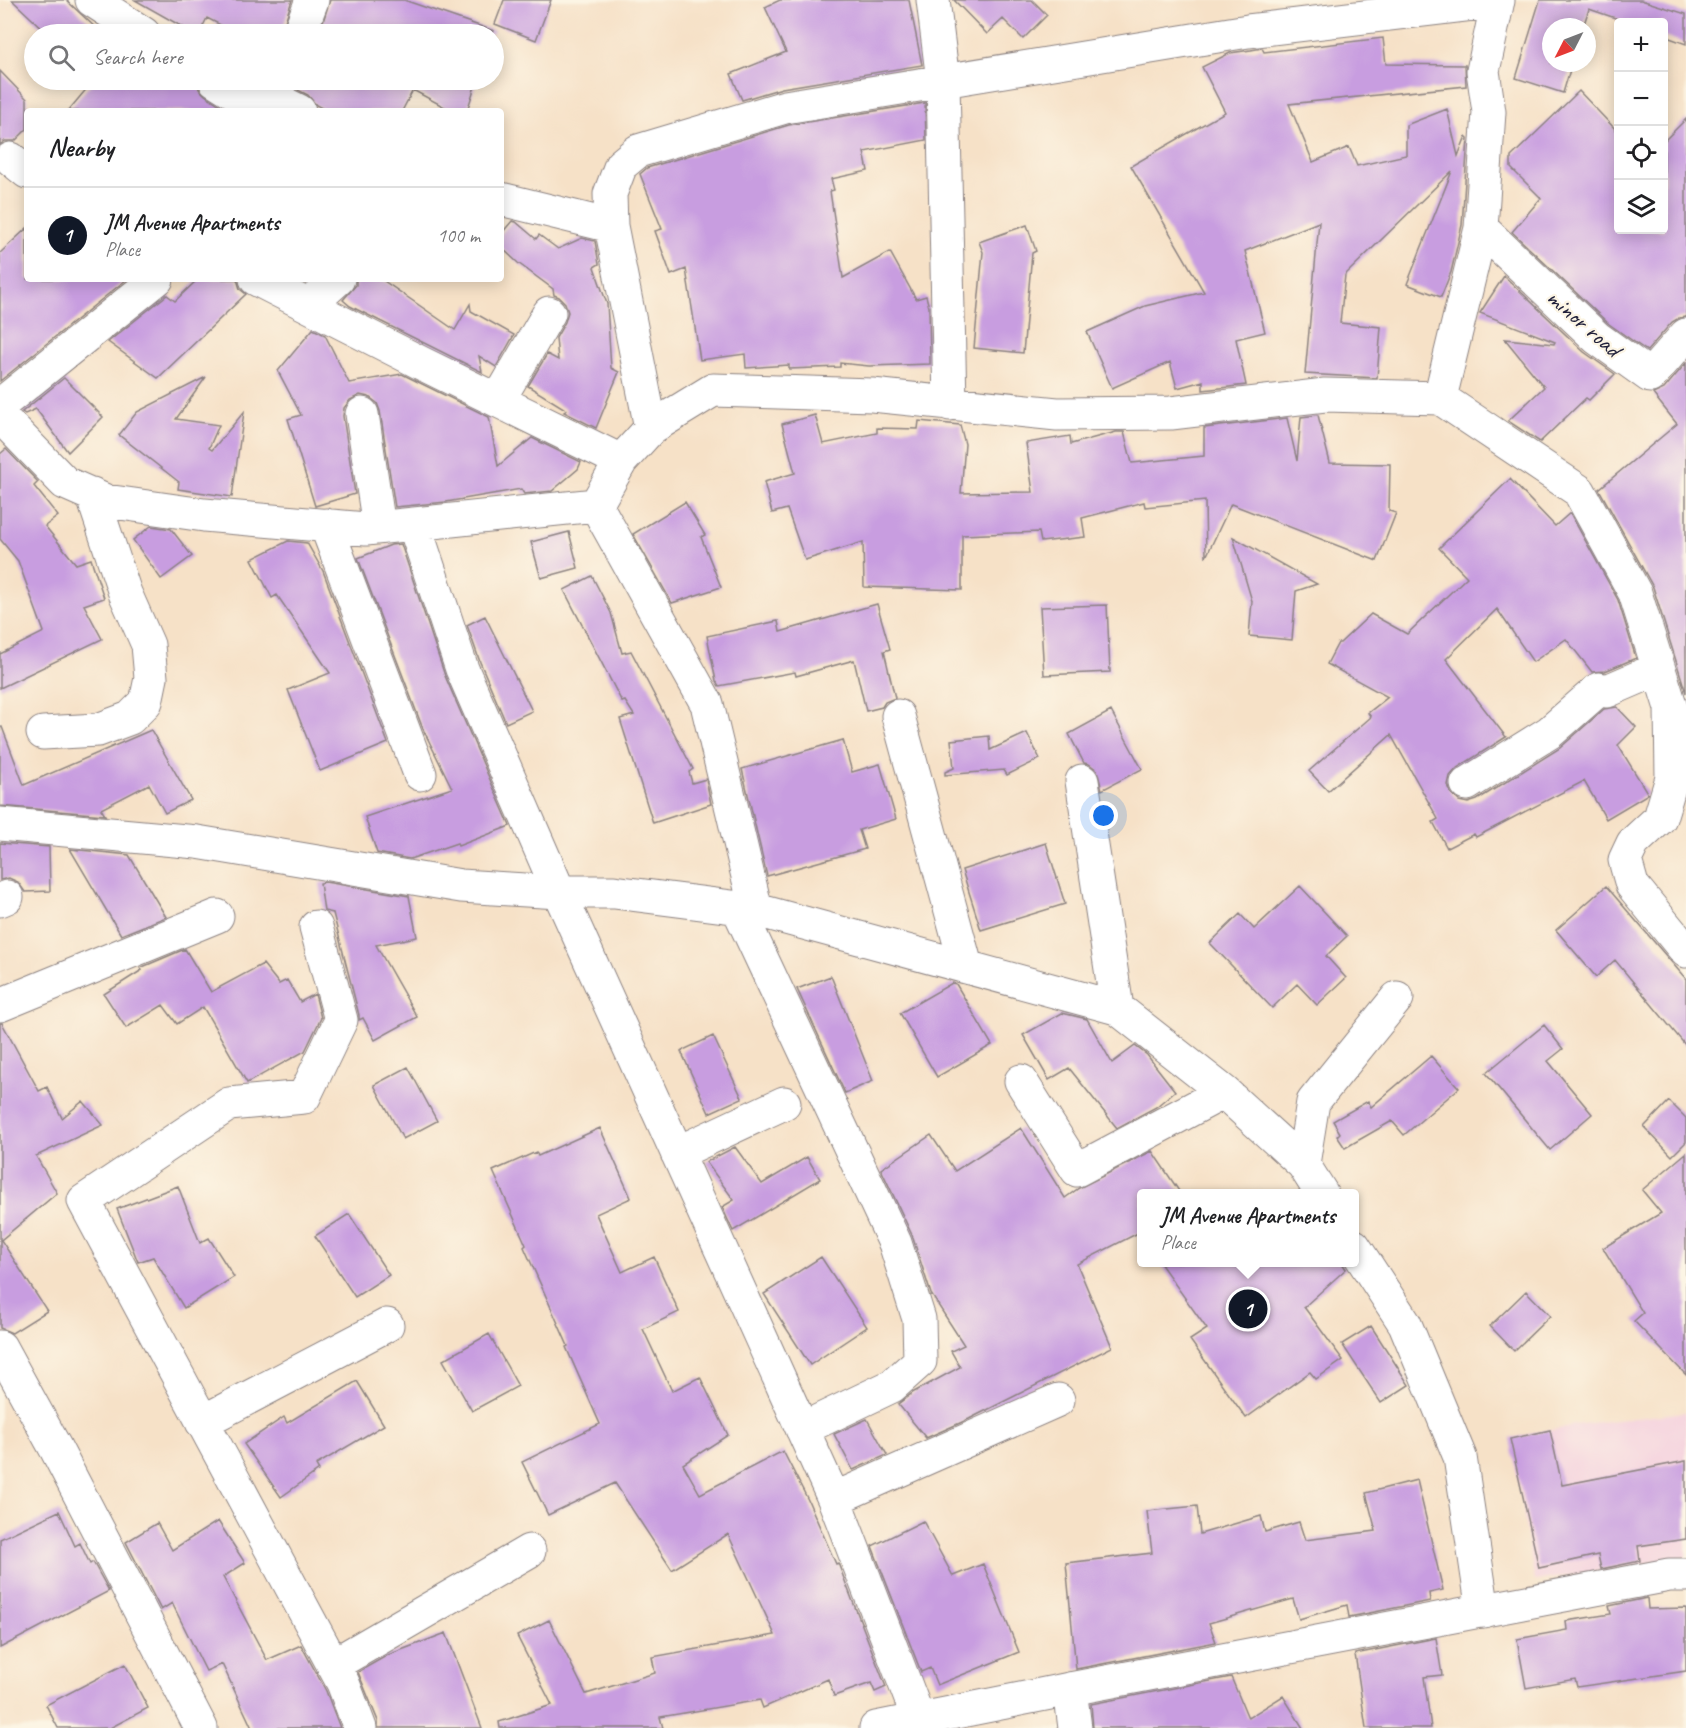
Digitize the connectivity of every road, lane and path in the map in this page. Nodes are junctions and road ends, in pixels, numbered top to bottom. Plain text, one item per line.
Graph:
1 (92, 0) edge
2 (312, 0) edge
3 (933, 0) edge
4 (1498, 0) edge
5 (129, 24) edge
6 (303, 24) edge
7 (943, 81) junction
8 (243, 90) edge
9 (277, 102) edge
10 (504, 201) edge
11 (610, 226) junction
12 (1481, 228) junction
13 (153, 282) edge
14 (262, 282) edge
15 (335, 282) edge
16 (309, 305) junction
17 (549, 313) dead end
18 (1686, 335) edge
19 (1440, 398) junction
20 (498, 401) junction
21 (950, 404) junction
22 (0, 405) edge
23 (362, 414) dead end
24 (0, 416) edge
25 (651, 428) junction
26 (621, 460) junction
27 (92, 495) junction
28 (596, 506) junction
29 (414, 524) junction
30 (326, 525) junction
31 (379, 527) junction
32 (1658, 669) junction
33 (898, 716) dead end
34 (44, 733) dead end
35 (420, 774) dead end
36 (1082, 781) dead end
37 (1467, 784) dead end
38 (0, 824) edge
39 (559, 892) junction
40 (747, 909) junction
41 (217, 916) dead end
42 (316, 927) dead end
43 (1686, 951) edge
44 (966, 966) junction
45 (1397, 998) dead end
46 (0, 1005) edge
47 (1117, 1008) junction
48 (1021, 1081) dead end
49 (1224, 1092) junction
50 (784, 1103) dead end
51 (677, 1153) junction
52 (1303, 1164) junction
53 (1319, 1189) edge
54 (1359, 1253) edge
55 (387, 1325) dead end
56 (0, 1347) edge
57 (1058, 1400) dead end
58 (202, 1422) junction
59 (802, 1429) junction
60 (834, 1499) junction
61 (529, 1551) dead end
62 (1686, 1575) edge
63 (1483, 1611) junction
64 (333, 1665) junction
65 (1070, 1689) junction
66 (940, 1721) edge
67 (201, 1728) edge
68 (360, 1728) edge
69 (876, 1728) edge
70 (1075, 1728) edge

1 - 5 street
2 - 6 street
3 - 7 street
4 - 7 street
4 - 12 street
7 - 11 street
7 - 21 street
8 - 9 street
10 - 11 street
11 - 25 street
12 - 18 street, minor road
12 - 19 street
13 - 22 street
14 - 16 street
15 - 16 street
16 - 20 street
17 - 20 street
19 - 21 street
19 - 32 street
20 - 26 street
21 - 25 street
23 - 31 street
24 - 27 street
25 - 26 street
26 - 28 street
27 - 30 street
27 - 34 street
28 - 29 street
28 - 40 street
29 - 31 street
29 - 39 street
30 - 31 street
30 - 35 street
32 - 37 street
32 - 43 street
33 - 44 street
36 - 47 street
38 - 39 street
39 - 40 street
39 - 51 street
40 - 44 street
40 - 59 street
41 - 46 street
42 - 58 street
44 - 47 street
45 - 52 street
47 - 49 street
48 - 49 street
49 - 52 street
50 - 51 street
51 - 59 street
52 - 53 street
54 - 63 street
55 - 58 street
56 - 67 street
57 - 60 street
58 - 64 street
59 - 60 street
60 - 66 street
61 - 64 street
62 - 63 street
63 - 65 street
64 - 68 street
65 - 66 street
65 - 70 street
66 - 69 street

